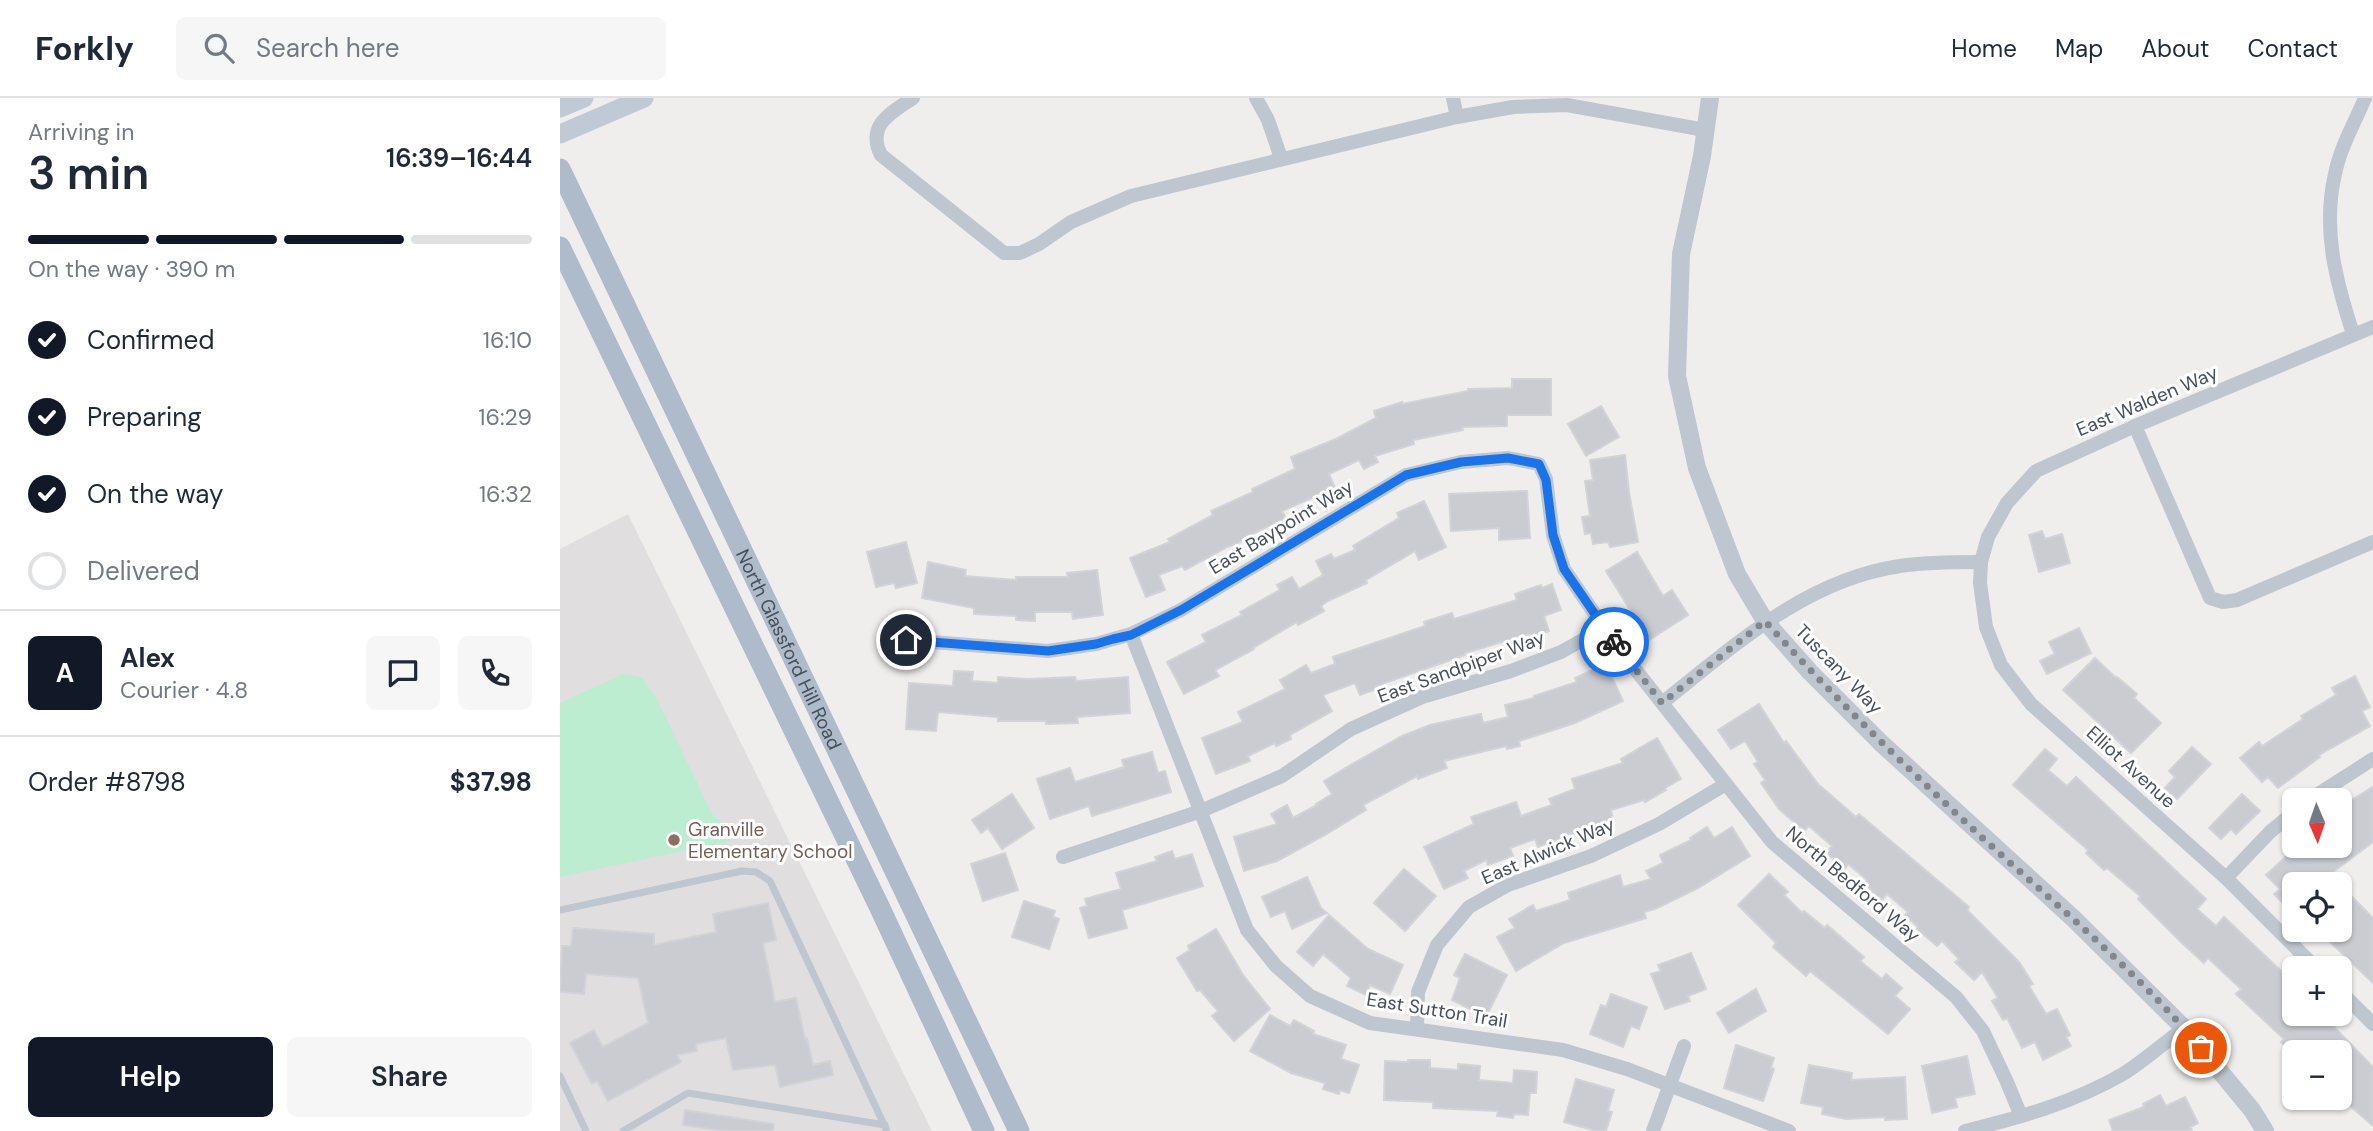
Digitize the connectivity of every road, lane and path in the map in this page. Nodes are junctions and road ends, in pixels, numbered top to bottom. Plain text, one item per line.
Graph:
1 (584, 98) edge
2 (644, 98) edge
3 (913, 98) edge
4 (1256, 98) edge
5 (1453, 98) edge
6 (1710, 98) edge
7 (2365, 98) edge
8 (560, 108) edge
9 (1457, 117) junction
10 (1705, 130) junction
11 (560, 134) edge
12 (1280, 158) junction
13 (560, 169) edge
14 (560, 247) edge
15 (2373, 327) edge
16 (2353, 334) junction
17 (2135, 426) junction
18 (1539, 464) joint
19 (2373, 542) edge
20 (1981, 562) junction
21 (1765, 621) junction
22 (1604, 628) junction
23 (1131, 635) junction
24 (906, 640) dead end
25 (1662, 703) junction
26 (2373, 759) edge
27 (1726, 784) junction
28 (2328, 788) edge
29 (1201, 811) junction
30 (2282, 822) edge
31 (1063, 857) dead end
32 (2226, 878) junction
33 (560, 910) edge
34 (2304, 956) edge
35 (2352, 1003) edge
36 (2373, 1024) edge
37 (2184, 1028) junction
38 (1417, 1029) junction
39 (1684, 1046) dead end
40 (560, 1076) edge
41 (1670, 1086) junction
42 (2021, 1116) junction
43 (886, 1128) edge
44 (586, 1131) edge
45 (623, 1131) edge
46 (984, 1131) edge
47 (1019, 1131) edge
48 (1653, 1131) edge
49 (1790, 1131) edge
50 (1965, 1131) edge
51 (2265, 1131) edge

1 - 8 main road
2 - 11 main road
3 - 12 street
4 - 12 street
5 - 9 street
6 - 10 street, Tuscany Way
7 - 16 street
9 - 10 street
9 - 12 street
10 - 21 street, Tuscany Way
13 - 47 main road, North Glassford Hill Road
14 - 46 main road, North Glassford Hill Road
15 - 16 street, East Walden Way
16 - 17 street, East Walden Way
17 - 19 street
17 - 20 street, East Walden Way
18 - 22 street, North Bedford Way
18 - 23 street, East Baypoint Way
20 - 21 street
20 - 32 street, Elliot Avenue
21 - 25 street
21 - 37 street, Tuscany Way
22 - 25 street, North Bedford Way
22 - 29 street, East Sandpiper Way
23 - 24 street, East Baypoint Way
23 - 29 street, East Sutton Trail
25 - 27 street, North Bedford Way
26 - 28 street
27 - 38 street, East Alwick Way
27 - 42 street, North Bedford Way
29 - 31 street, East Sandpiper Way
29 - 38 street, East Sutton Trail
30 - 32 street
32 - 34 street, Elliot Avenue
33 - 43 lane
35 - 36 street
37 - 42 street
37 - 51 street, Tuscany Way
38 - 41 street, East Sutton Trail
39 - 41 street
40 - 44 lane
41 - 48 street
41 - 49 street, East Sutton Trail
42 - 50 street
43 - 45 lane

